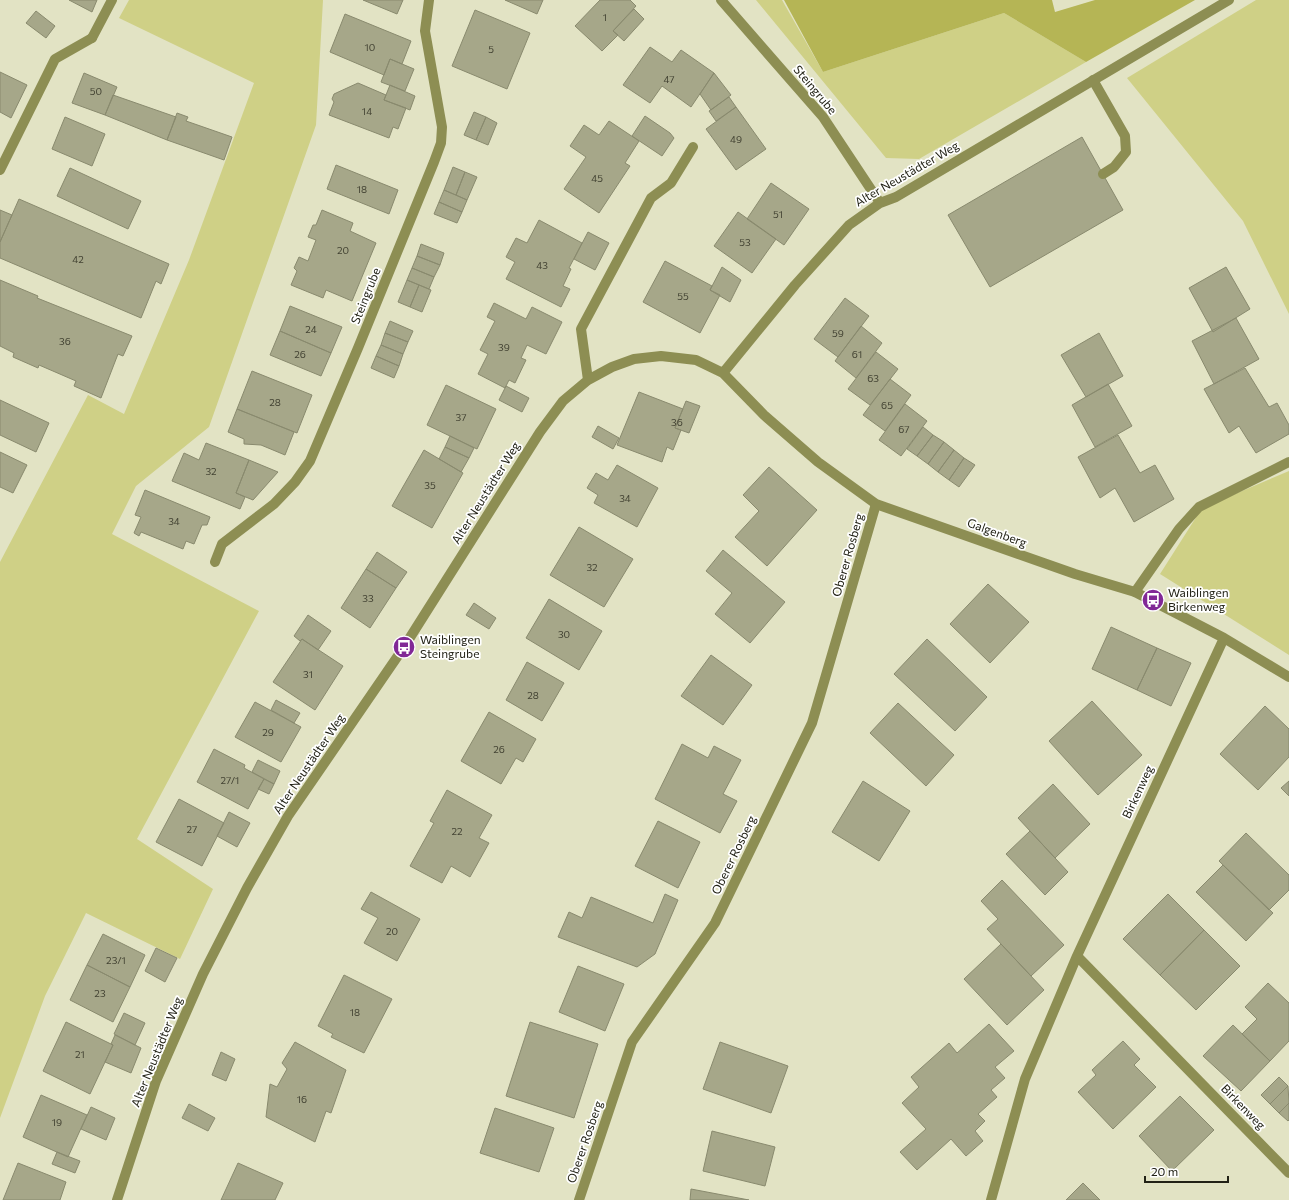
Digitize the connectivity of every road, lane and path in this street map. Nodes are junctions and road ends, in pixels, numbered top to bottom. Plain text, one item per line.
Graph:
1 (112, 0) edge
2 (429, 0) edge
3 (722, 0) edge
4 (1229, 0) edge
5 (1093, 80) junction
6 (693, 147) dead end
7 (0, 170) edge
8 (1103, 174) dead end
9 (880, 203) junction
10 (723, 373) junction
11 (588, 380) junction
12 (1289, 462) edge
13 (876, 504) junction
14 (215, 562) dead end
15 (1135, 592) junction
16 (1224, 638) junction
17 (1289, 676) edge
18 (1077, 956) junction
19 (1289, 1173) edge
20 (118, 1200) edge
21 (579, 1200) edge
22 (991, 1200) edge

1 - 7 street
2 - 14 street, Steingrube
3 - 9 street, Steingrube
4 - 5 street, Alter Neustädter Weg
5 - 8 street
5 - 9 street, Alter Neustädter Weg
6 - 11 street
9 - 10 street, Alter Neustädter Weg
10 - 11 street, Alter Neustädter Weg
10 - 13 street, Galgenberg
11 - 20 street, Alter Neustädter Weg
12 - 15 street
13 - 15 street, Galgenberg
13 - 21 street, Oberer Rosberg
15 - 16 street, Galgenberg
16 - 17 street, Galgenberg
16 - 18 street, Birkenweg
18 - 19 street, Birkenweg
18 - 22 street, Birkenweg

